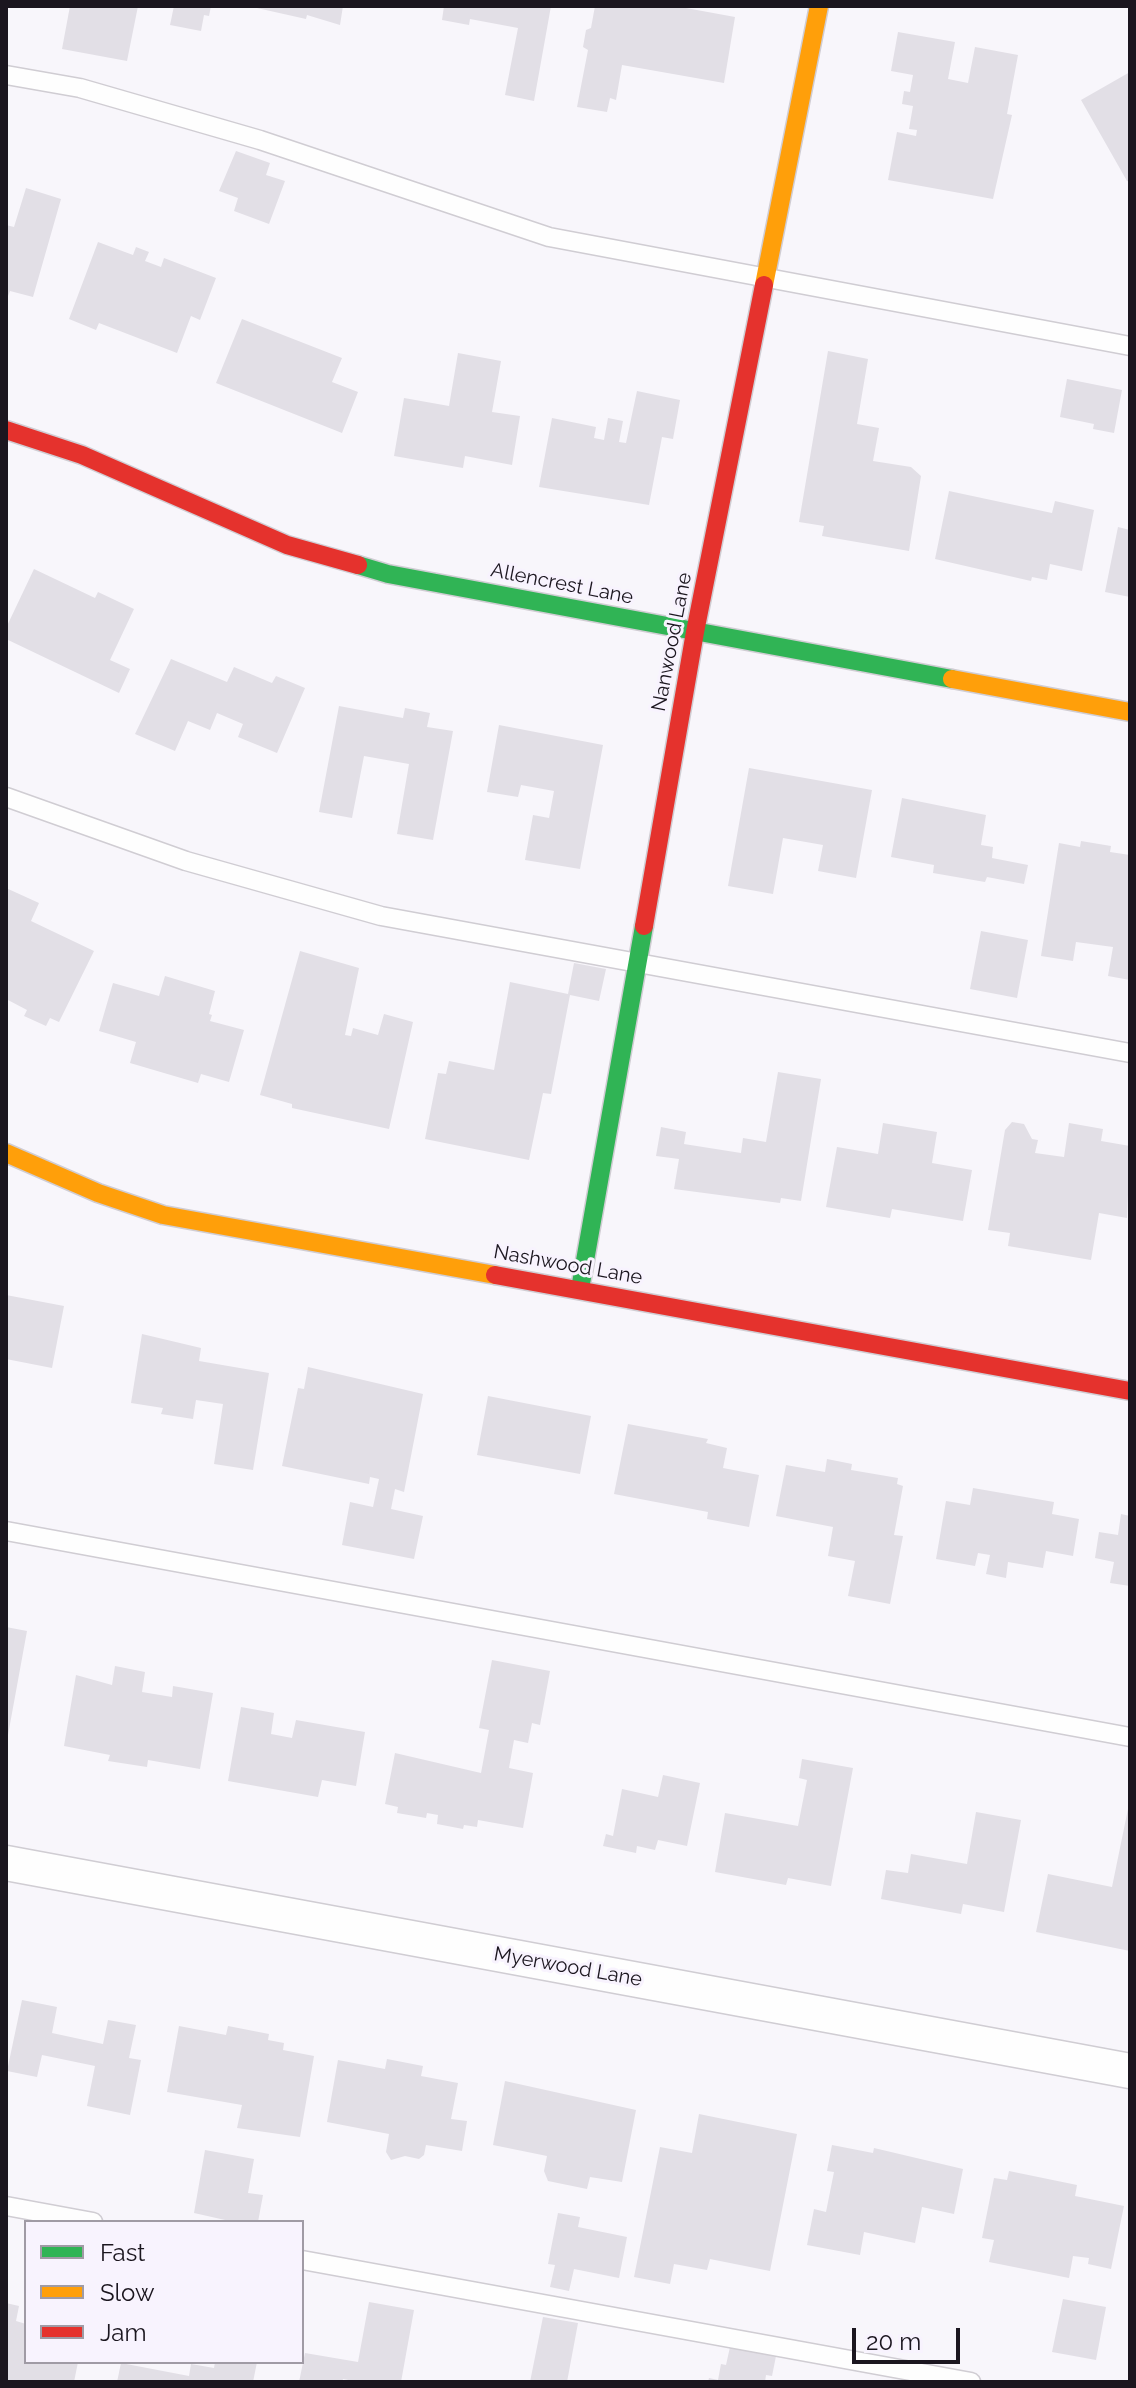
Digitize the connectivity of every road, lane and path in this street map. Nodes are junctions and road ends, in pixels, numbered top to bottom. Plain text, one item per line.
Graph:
1 (819, 6) edge
2 (6, 75) edge
3 (767, 279) junction
4 (1130, 346) edge
5 (6, 430) edge
6 (695, 632) junction
7 (1130, 712) edge
8 (6, 797) edge
9 (637, 963) junction
10 (1130, 1053) edge
11 (6, 1153) edge
12 (580, 1289) junction
13 (1130, 1391) edge
14 (6, 1531) edge
15 (1130, 1737) edge
16 (6, 1863) edge
17 (1130, 2071) edge
18 (6, 2206) edge
19 (82, 2220) edge
20 (304, 2260) edge
21 (971, 2382) edge

1 - 3 street, Nanwood Lane
2 - 3 lane
3 - 4 lane
3 - 6 street, Nanwood Lane
5 - 6 street, Allencrest Lane
6 - 7 street, Allencrest Lane
6 - 9 street, Nanwood Lane
8 - 9 lane
9 - 10 lane
9 - 12 street, Nanwood Lane
11 - 12 street, Nashwood Lane
12 - 13 street, Nashwood Lane
14 - 15 lane
16 - 17 street, Myerwood Lane
18 - 19 lane
20 - 21 lane

